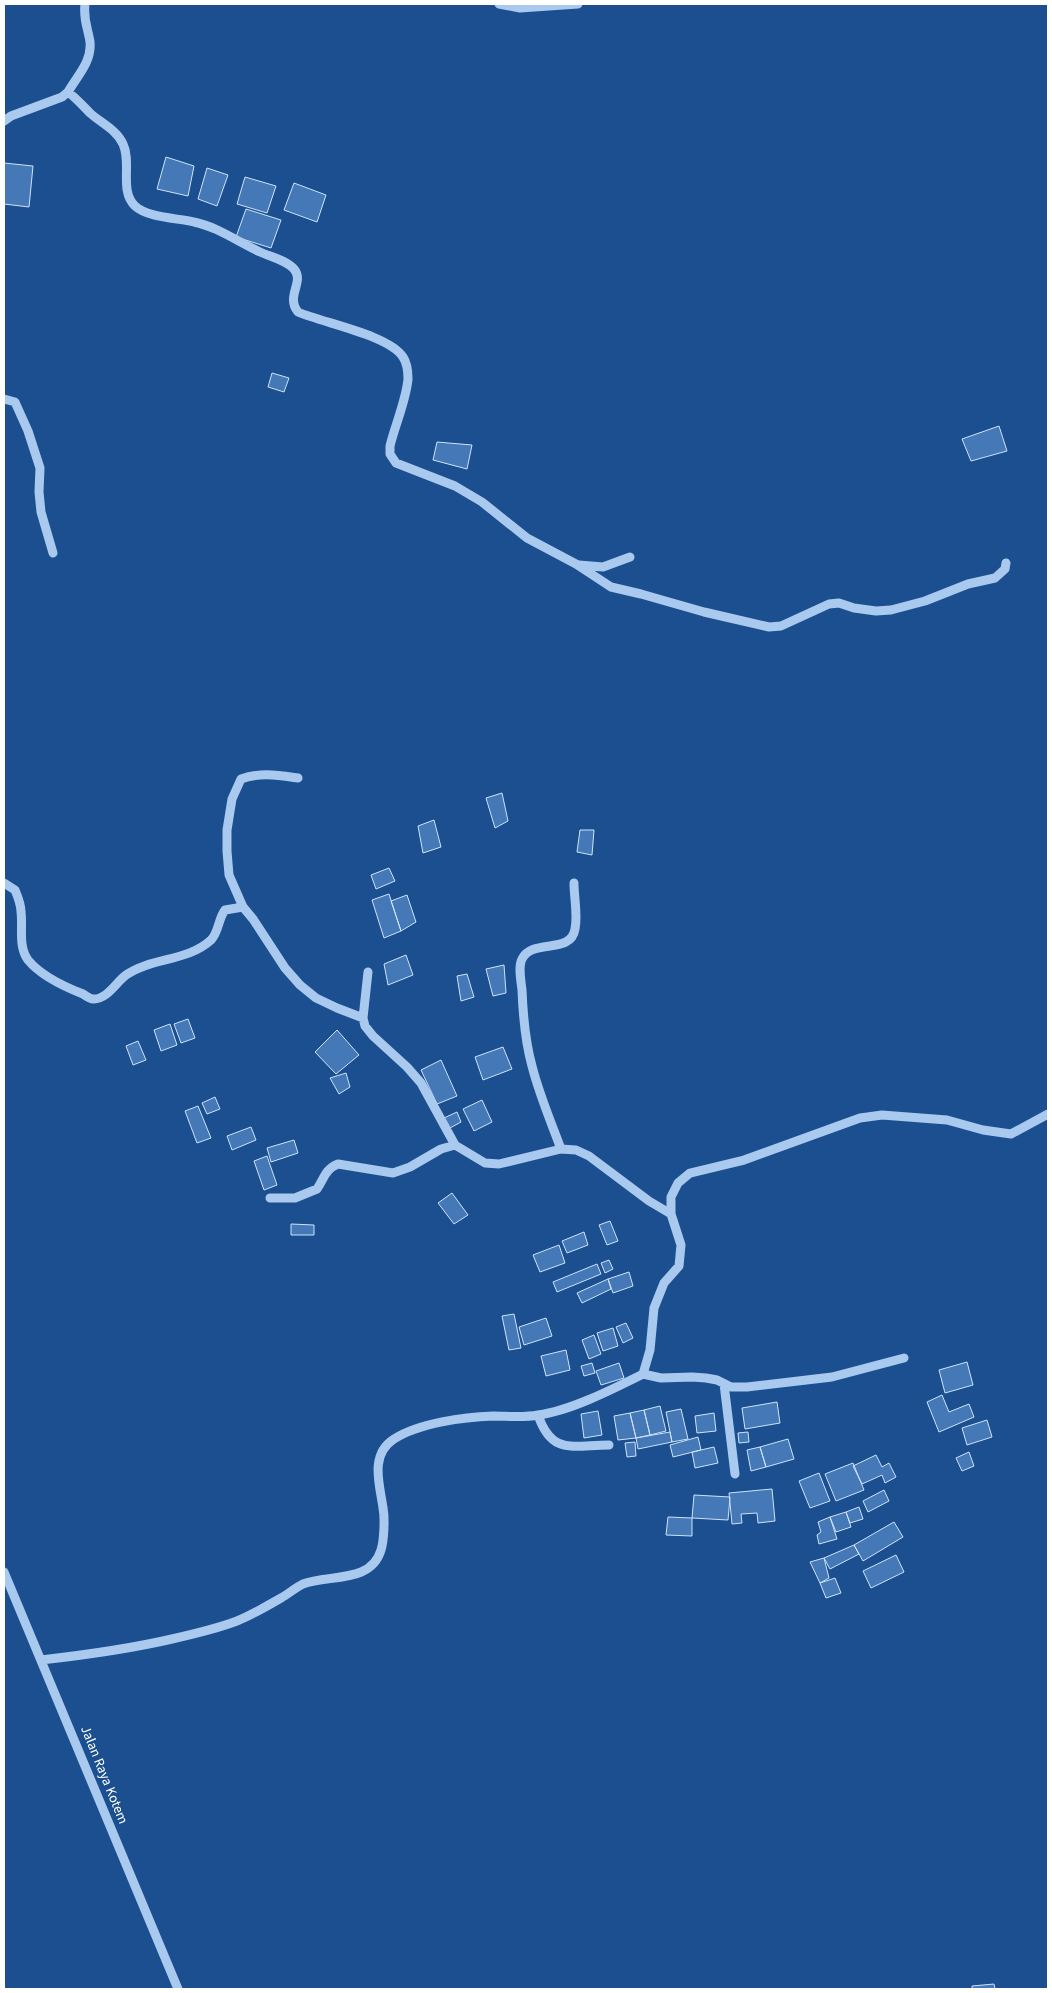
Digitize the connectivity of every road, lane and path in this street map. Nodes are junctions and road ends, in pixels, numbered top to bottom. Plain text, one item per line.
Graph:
1 (85, 4) edge
2 (499, 4) edge
3 (578, 4) edge
4 (68, 92) junction
5 (4, 121) edge
6 (4, 399) edge
7 (53, 553) dead end
8 (630, 557) dead end
9 (1006, 563) dead end
10 (576, 564) junction
11 (298, 778) dead end
12 (4, 883) edge
13 (574, 883) dead end
14 (242, 907) junction
15 (368, 972) dead end
16 (363, 1018) junction
17 (1048, 1114) edge
18 (455, 1146) junction
19 (561, 1149) junction
20 (270, 1198) dead end
21 (672, 1214) junction
22 (904, 1358) dead end
23 (643, 1374) junction
24 (724, 1384) junction
25 (538, 1416) junction
26 (610, 1445) dead end
27 (735, 1474) dead end
28 (4, 1572) edge
29 (41, 1660) junction
30 (178, 1989) edge

1 - 4 street
2 - 3 street
4 - 5 street
4 - 10 street
6 - 7 street
8 - 10 street
9 - 10 street
11 - 14 street
12 - 14 street
13 - 19 street
14 - 16 street
15 - 16 street
16 - 18 street
17 - 21 street
18 - 19 street
18 - 20 street
19 - 21 street
21 - 23 street
22 - 24 street
23 - 24 street
23 - 25 street
24 - 27 street
25 - 26 street
25 - 29 street
28 - 29 street, Jalan Raya Kotem
29 - 30 street, Jalan Raya Kotem

